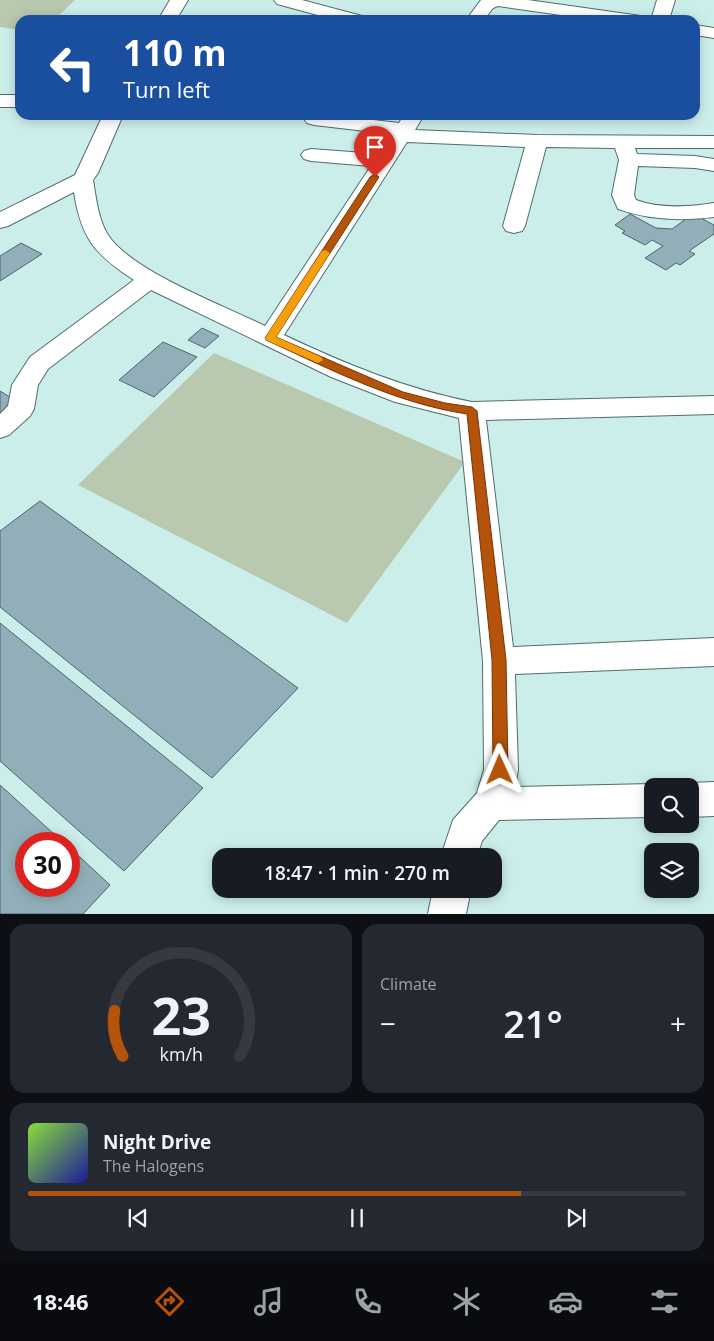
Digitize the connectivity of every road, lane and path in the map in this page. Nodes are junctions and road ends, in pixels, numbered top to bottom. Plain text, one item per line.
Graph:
1 (179, 0) edge
2 (283, 0) edge
3 (666, 0) edge
4 (170, 15) edge
5 (338, 15) edge
6 (480, 15) edge
7 (598, 15) edge
8 (662, 15) edge
9 (700, 31) edge
10 (714, 33) edge
11 (0, 101) edge
12 (15, 101) edge
13 (112, 120) edge
14 (314, 120) dead end
15 (407, 127) edge
16 (537, 141) junction
17 (714, 142) edge
18 (626, 151) junction
19 (311, 155) dead end
20 (385, 161) junction
21 (714, 165) edge
22 (82, 179) junction
23 (714, 210) edge
24 (0, 221) edge
25 (514, 226) dead end
26 (150, 279) junction
27 (270, 338) junction
28 (714, 405) edge
29 (472, 411) junction
30 (0, 428) edge
31 (714, 652) edge
32 (499, 660) junction
33 (714, 799) edge
34 (644, 800) edge
35 (699, 800) edge
36 (490, 804) junction
37 (461, 848) edge
38 (450, 898) edge
39 (447, 914) edge

1 - 4 street
2 - 5 street
3 - 8 street
6 - 7 street
9 - 10 street
11 - 12 street
13 - 22 street
14 - 15 street
15 - 16 street
15 - 20 street
16 - 18 street
16 - 25 street
17 - 18 street
18 - 21 street
18 - 23 street
19 - 20 street
20 - 27 street
22 - 24 street
22 - 26 street
26 - 27 street
26 - 30 street
27 - 29 street
28 - 29 street
29 - 32 street
31 - 32 street
32 - 36 street
33 - 35 street
34 - 36 street
36 - 37 street
38 - 39 street

